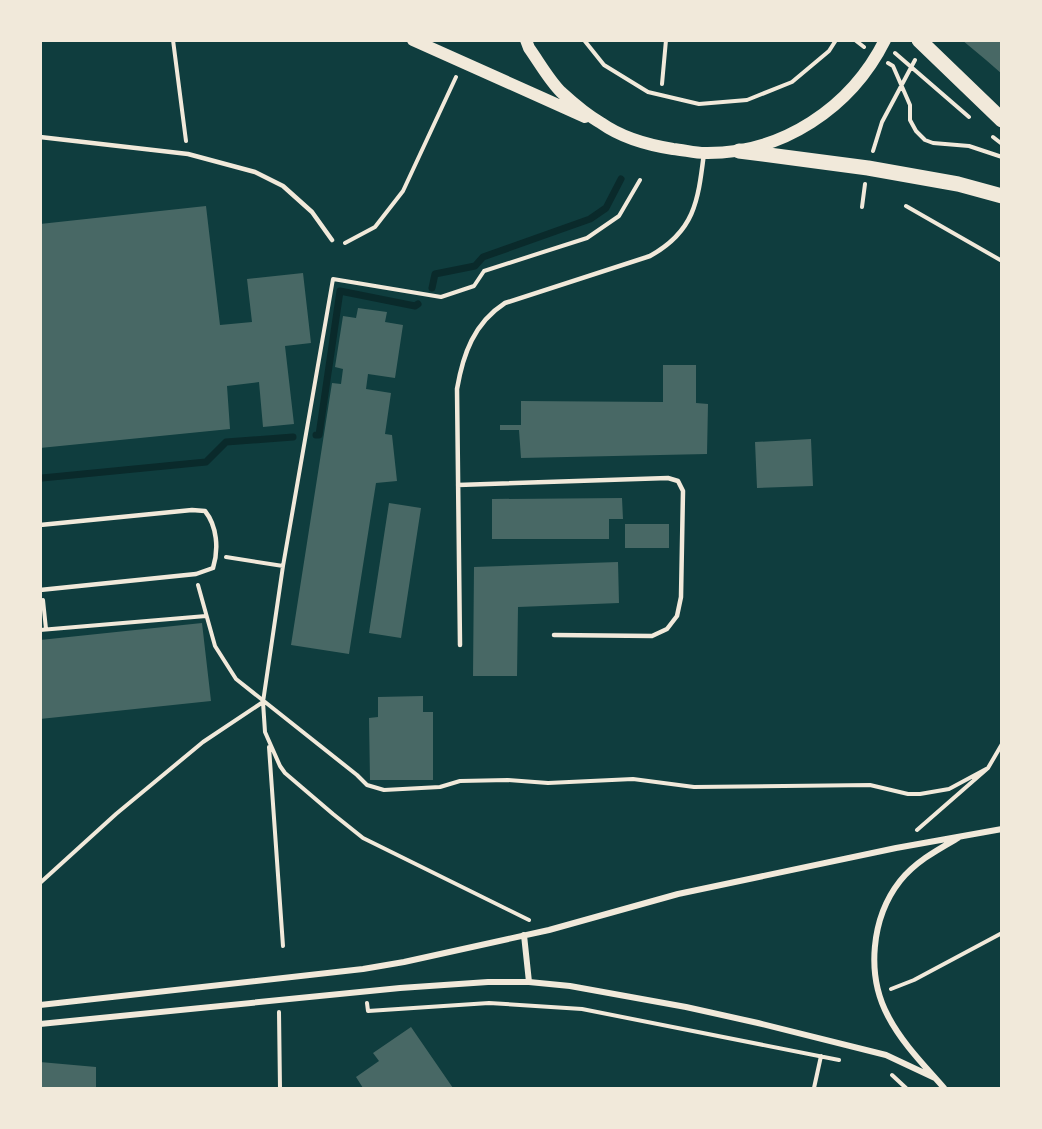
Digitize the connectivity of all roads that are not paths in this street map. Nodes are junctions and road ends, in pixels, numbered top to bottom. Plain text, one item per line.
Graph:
1 (413, 40) edge
2 (526, 40) edge
3 (884, 42) edge
4 (921, 42) edge
5 (1002, 120) edge
6 (602, 124) junction
7 (40, 137) edge
8 (739, 151) junction
9 (704, 153) junction
10 (1002, 196) edge
11 (332, 240) road end
12 (458, 485) junction
13 (40, 525) edge
14 (40, 590) edge
15 (554, 635) dead end
16 (460, 645) dead end
17 (1002, 829) edge
18 (963, 835) junction
19 (524, 935) junction
20 (529, 982) junction
21 (40, 1005) edge
22 (40, 1024) edge
23 (935, 1078) junction
24 (944, 1089) edge

1 - 6 main road
2 - 6 main road
3 - 8 main road
4 - 5 main road
6 - 9 main road
7 - 11 lane
8 - 9 main road
8 - 10 main road
9 - 12 lane
12 - 15 lane
12 - 16 lane
13 - 14 lane
17 - 18 street
18 - 19 street
18 - 23 street
19 - 20 street
19 - 21 street
20 - 22 street
20 - 23 street
23 - 24 street

